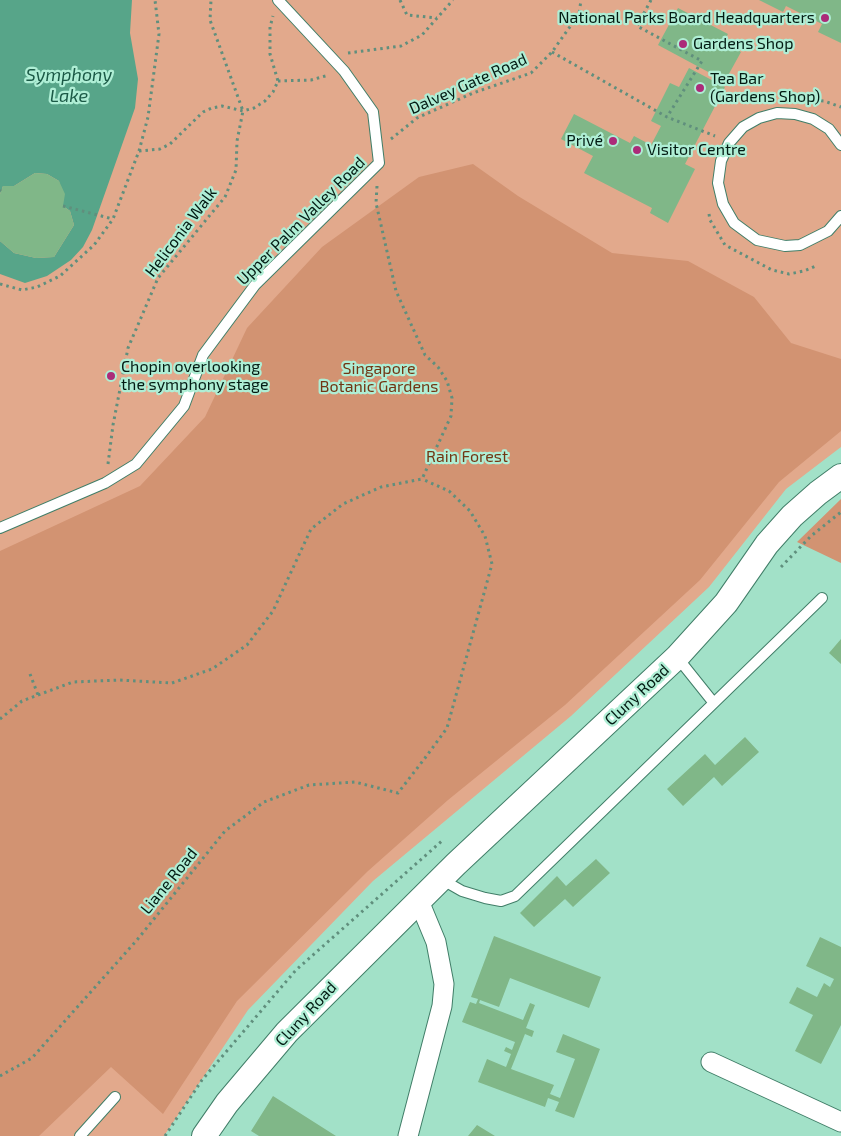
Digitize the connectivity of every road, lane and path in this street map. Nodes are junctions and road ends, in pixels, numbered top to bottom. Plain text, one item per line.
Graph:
1 (155, 0) edge
2 (211, 0) edge
3 (278, 0) edge
4 (400, 0) edge
5 (453, 0) edge
6 (581, 0) edge
7 (651, 0) edge
8 (438, 18) junction
9 (552, 52) junction
10 (330, 55) junction
11 (344, 71) junction
12 (278, 81) junction
13 (800, 99) dead end
14 (841, 107) edge
15 (243, 111) junction
16 (667, 118) junction
17 (729, 143) junction
18 (841, 145) edge
19 (139, 151) junction
20 (379, 163) junction
21 (62, 206) dead end
22 (709, 211) dead end
23 (841, 216) edge
24 (113, 219) junction
25 (818, 265) dead end
26 (0, 284) edge
27 (841, 476) edge
28 (422, 479) junction
29 (105, 484) junction
30 (0, 528) edge
31 (822, 598) dead end
32 (677, 657) junction
33 (30, 674) dead end
34 (38, 695) junction
35 (713, 702) junction
36 (0, 719) edge
37 (443, 840) dead end
38 (441, 879) junction
39 (419, 901) junction
40 (711, 1062) dead end
41 (0, 1076) edge
42 (115, 1097) dead end
43 (841, 1122) edge
44 (80, 1136) edge
45 (164, 1136) edge
46 (204, 1136) edge
47 (408, 1136) edge

1 - 19 path
2 - 15 path
3 - 10 lane, Upper Palm Valley Road
3 - 12 path
4 - 8 path
5 - 8 path
6 - 9 path, Dalvey Gate Road
7 - 16 path
8 - 10 path
9 - 16 path
9 - 20 path, Dalvey Gate Road
10 - 11 lane, Upper Palm Valley Road
11 - 12 path
11 - 20 lane, Upper Palm Valley Road
12 - 15 path
13 - 14 path
15 - 19 path
15 - 29 path, Heliconia Walk
16 - 17 path
17 - 18 lane
17 - 23 lane
19 - 24 path
20 - 28 path, Dalvey Gate Road
20 - 29 lane, Upper Palm Valley Road
21 - 24 path
22 - 25 path
24 - 26 path
27 - 32 street, Cluny Road
28 - 34 path
28 - 41 path, Liane Road
29 - 30 lane, Upper Palm Valley Road
31 - 35 lane
32 - 35 lane
32 - 38 street, Cluny Road
33 - 34 path
34 - 36 path
35 - 38 lane
37 - 45 path
38 - 39 street, Cluny Road
39 - 46 street, Cluny Road
39 - 47 street
40 - 43 street
42 - 44 lane

